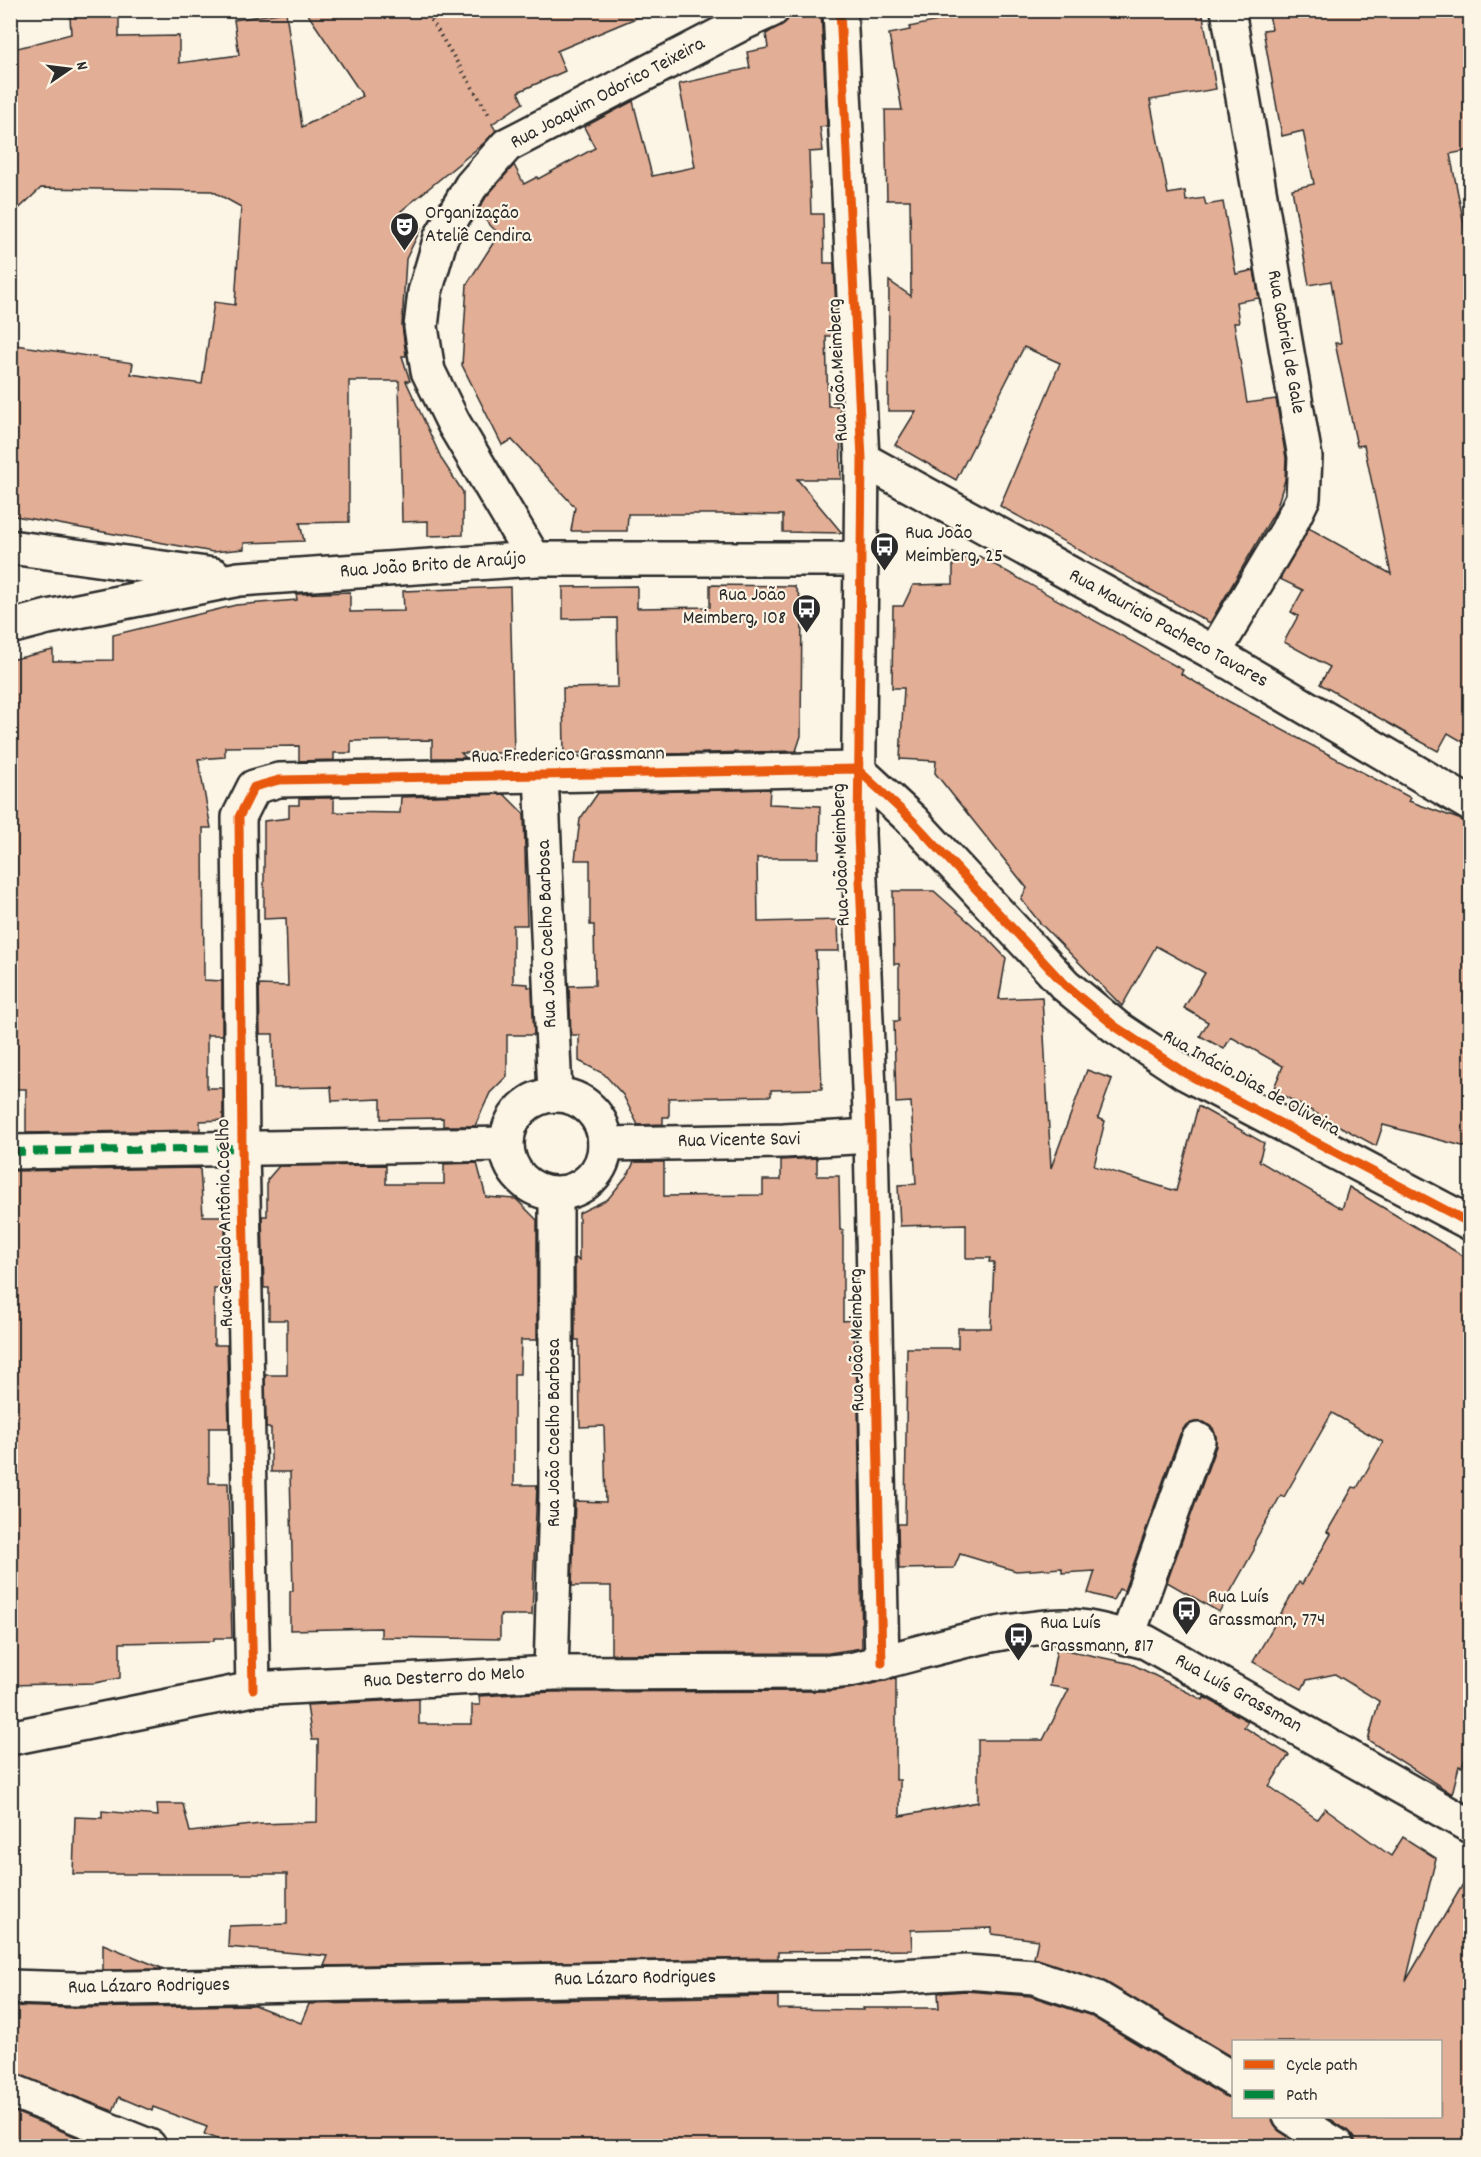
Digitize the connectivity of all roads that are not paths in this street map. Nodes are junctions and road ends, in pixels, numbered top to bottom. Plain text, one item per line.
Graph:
1 (772, 10) edge
2 (840, 10) edge
3 (1228, 10) edge
4 (862, 459) junction
5 (10, 547) edge
6 (534, 559) junction
7 (860, 559) junction
8 (239, 579) junction
9 (10, 627) edge
10 (1214, 653) junction
11 (857, 769) junction
12 (541, 774) junction
13 (279, 780) joint
14 (1470, 804) edge
15 (555, 1094) junction
16 (872, 1136) junction
17 (506, 1144) junction
18 (605, 1144) junction
19 (242, 1149) junction
20 (10, 1152) edge
21 (556, 1194) junction
22 (1470, 1223) edge
23 (1198, 1440) dead end
24 (1127, 1638) junction
25 (882, 1663) junction
26 (551, 1673) junction
27 (253, 1689) junction
28 (10, 1738) edge
29 (1470, 1826) edge
30 (10, 1987) edge
31 (1232, 2079) edge
32 (10, 2090) edge
33 (1293, 2118) edge
34 (149, 2146) edge
35 (1337, 2146) edge

1 - 6 street, Rua Joaquim Odorico Teixeira
2 - 4 street, Rua João Meimberg
3 - 10 street, Rua Gabriel de Gale
4 - 7 street, Rua João Meimberg
4 - 10 street, Rua Mauricio Pacheco Tavares
5 - 8 street
6 - 7 street, Rua João Brito de Araújo
6 - 8 street, Rua João Brito de Araújo
7 - 11 street, Rua João Meimberg
8 - 9 street, Rua João Brito de Araújo
10 - 14 street, Rua Mauricio Pacheco Tavares
11 - 12 street, Rua Frederico Grassmann
11 - 16 street, Rua João Meimberg
11 - 22 street, Rua Inácio Dias de Oliveira
12 - 13 street, Rua Frederico Grassmann
12 - 15 street, Rua João Coelho Barbosa
13 - 19 street, Rua Geraldo Antônio Coelho
15 - 17 street
15 - 18 street
16 - 18 street, Rua Vicente Savi
16 - 25 street, Rua João Meimberg
17 - 19 street
17 - 21 street
18 - 21 street
19 - 20 street
19 - 27 street, Rua Geraldo Antônio Coelho
21 - 26 street, Rua João Coelho Barbosa
23 - 24 street
24 - 25 street, Rua Luís Grassman
24 - 29 street, Rua Luís Grassman
25 - 26 street, Rua Desterro do Melo
26 - 27 street, Rua Desterro do Melo
27 - 28 street, Rua Desterro do Melo
30 - 31 street, Rua Lázaro Rodrigues
32 - 34 street
33 - 35 street

